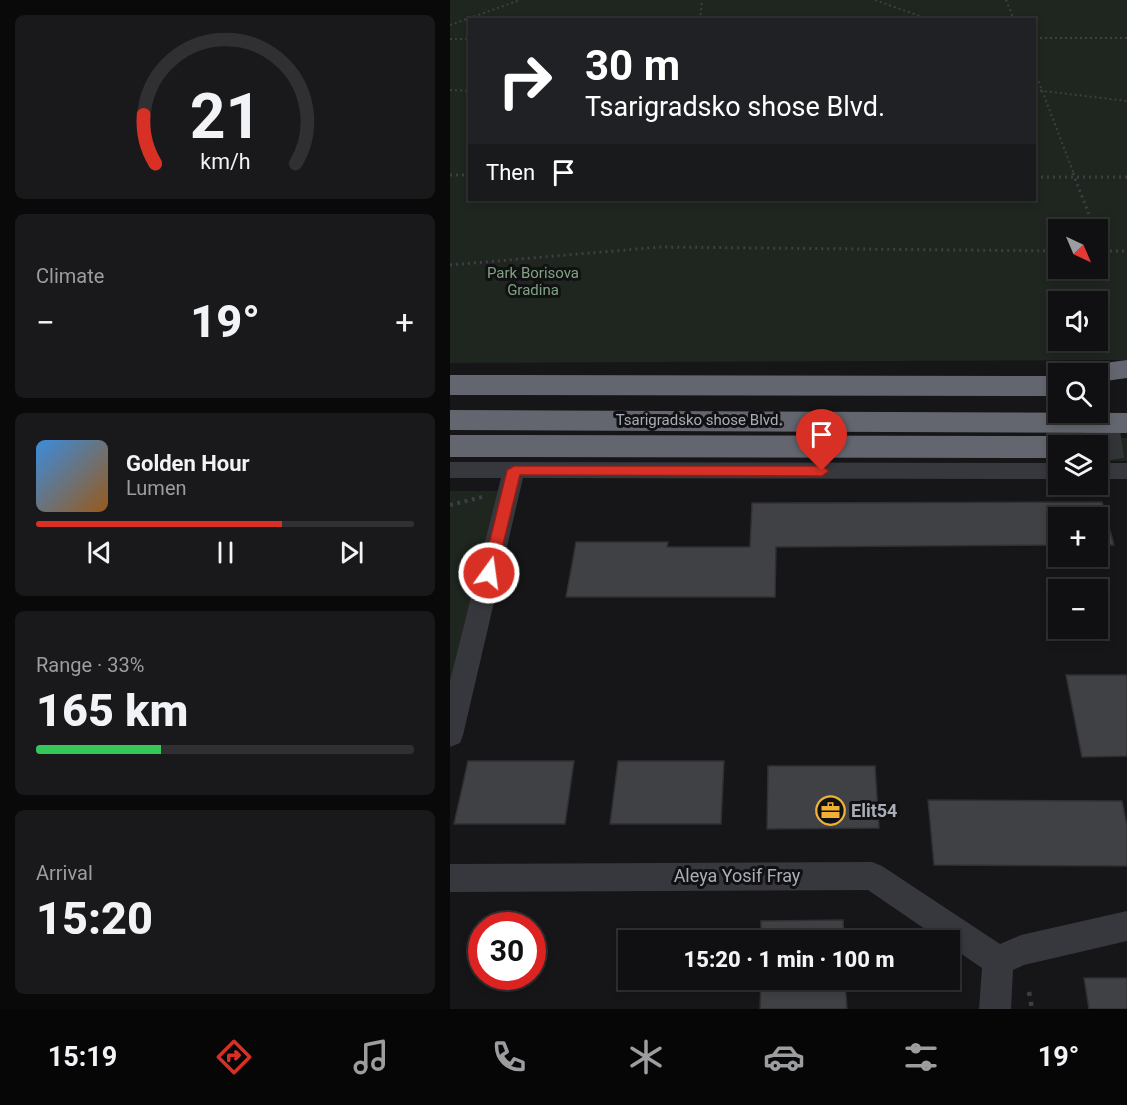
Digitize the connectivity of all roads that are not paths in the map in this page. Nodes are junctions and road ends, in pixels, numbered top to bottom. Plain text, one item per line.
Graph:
1 (1127, 369) edge
2 (1108, 371) edge
3 (1048, 377) edge
4 (450, 385) edge
5 (961, 386) junction
6 (1048, 386) edge
7 (1108, 386) edge
8 (1127, 386) edge
9 (450, 420) edge
10 (1127, 423) edge
11 (450, 446) edge
12 (1048, 447) edge
13 (450, 470) edge
14 (514, 470) junction
15 (1048, 471) edge
16 (1108, 471) edge
17 (1127, 471) edge
18 (450, 735) edge
19 (450, 878) edge
20 (1127, 926) edge
21 (998, 961) junction
22 (995, 1009) edge

1 - 2 highway
3 - 5 highway
4 - 5 highway
5 - 6 highway
7 - 8 highway
9 - 10 highway, Tsarigradsko shose Blvd.
11 - 12 highway
13 - 14 street
14 - 15 street
14 - 18 street
16 - 17 street
19 - 21 street, Aleya Yosif Fray
20 - 21 street
21 - 22 street

